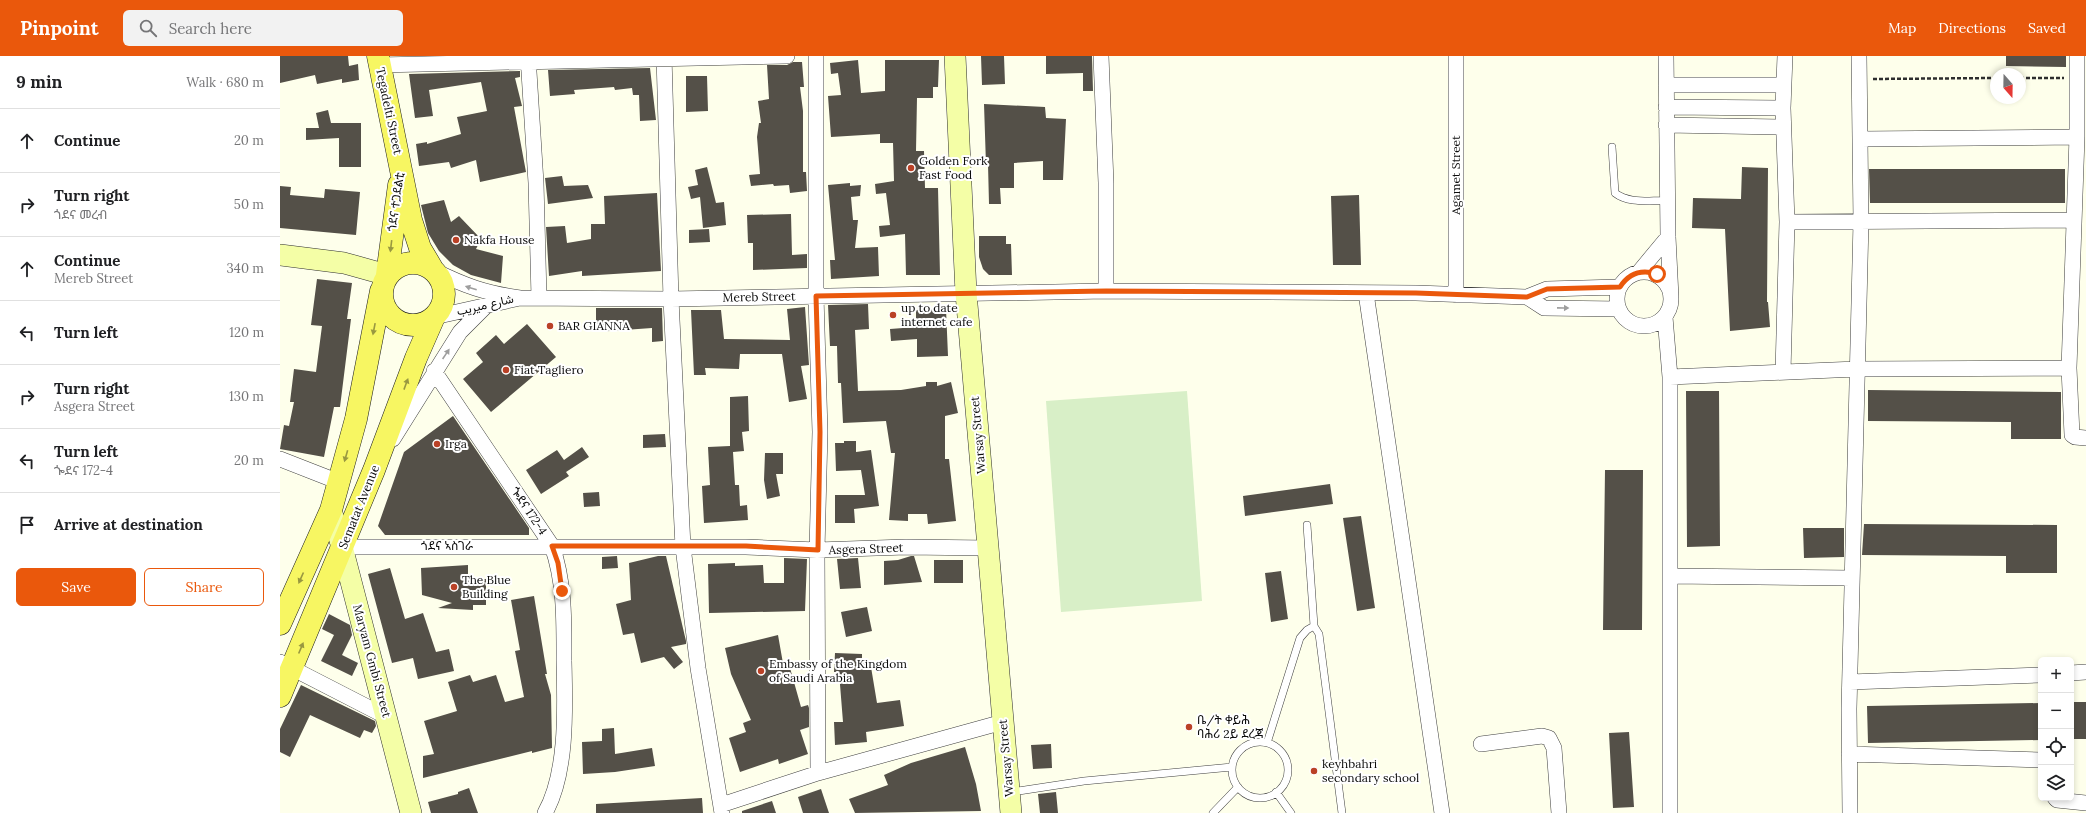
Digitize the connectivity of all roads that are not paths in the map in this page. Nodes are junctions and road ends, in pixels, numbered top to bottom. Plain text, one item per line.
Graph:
1 (786, 56) edge
2 (816, 56) edge
3 (955, 56) edge
4 (1101, 56) edge
5 (1456, 56) edge
6 (1666, 56) edge
7 (1785, 56) edge
8 (1859, 56) edge
9 (2077, 56) edge
10 (664, 57) edge
11 (528, 59) edge
12 (379, 60) edge
13 (1666, 85) junction
14 (1783, 85) junction
15 (1666, 107) junction
16 (1783, 108) junction
17 (1666, 125) junction
18 (1783, 127) junction
19 (2077, 138) junction
20 (1860, 139) junction
21 (1612, 147) dead end
22 (401, 166) junction
23 (1667, 201) junction
24 (2073, 220) junction
25 (1787, 222) junction
26 (1861, 222) junction
27 (1668, 237) junction
28 (280, 255) edge
29 (434, 270) junction
30 (1639, 272) junction
31 (384, 283) junction
32 (1620, 287) junction
33 (1584, 288) junction
34 (1106, 291) junction
35 (966, 293) junction
36 (1366, 293) junction
37 (1456, 295) junction
38 (816, 296) junction
39 (539, 297) junction
40 (1527, 297) junction
41 (1671, 297) junction
42 (520, 298) junction
43 (671, 298) junction
44 (487, 305) junction
45 (1583, 309) junction
46 (1619, 309) junction
47 (434, 316) junction
48 (1665, 317) junction
49 (1647, 326) junction
50 (1668, 353) junction
51 (2069, 368) junction
52 (1857, 369) junction
53 (434, 371) junction
54 (1783, 372) junction
55 (1670, 377) junction
56 (2086, 438) edge
57 (280, 459) edge
58 (374, 470) junction
59 (339, 482) junction
60 (331, 510) junction
61 (1307, 525) dead end
62 (552, 546) junction
63 (342, 547) junction
64 (683, 547) junction
65 (988, 548) junction
66 (818, 550) junction
67 (1671, 576) junction
68 (1852, 578) junction
69 (280, 624) edge
70 (1314, 626) junction
71 (286, 665) edge
72 (2086, 672) edge
73 (2074, 673) edge
74 (2038, 675) edge
75 (1850, 682) junction
76 (280, 696) edge
77 (387, 717) junction
78 (1003, 722) junction
79 (1267, 743) junction
80 (1480, 744) dead end
81 (1849, 754) junction
82 (2038, 760) edge
83 (1232, 767) junction
84 (818, 773) junction
85 (1238, 787) junction
86 (1009, 792) junction
87 (1276, 792) junction
88 (2067, 801) edge
89 (2086, 803) edge
90 (722, 809) edge
91 (411, 813) edge
92 (545, 813) edge
93 (1011, 813) edge
94 (1213, 813) edge
95 (1291, 813) edge
96 (1342, 813) edge
97 (1442, 813) edge
98 (1559, 813) edge
99 (1670, 813) edge
100 (1850, 813) edge

1 - 10 street
2 - 38 street
3 - 35 main road, Warsay Street
4 - 34 street
5 - 37 street, Agamet Street
6 - 13 street
7 - 14 street
8 - 20 street
9 - 19 street
10 - 11 street
10 - 43 street
11 - 12 street
11 - 39 street
12 - 22 main road, Tegadelti Street
13 - 14 street
13 - 15 street
14 - 16 street
15 - 16 street
15 - 17 street
16 - 18 street
17 - 18 street
17 - 23 street
18 - 25 street
19 - 20 street
19 - 24 street
20 - 26 street
21 - 23 lane
22 - 29 main road, ጎደና ተጋደልቲ
22 -> 31 main road, ጎደና ተጋደልቲ
23 - 27 street
24 - 26 street
24 - 51 street
25 - 26 street
25 - 54 street
26 - 52 street
27 - 30 street
27 - 41 street
28 - 31 main road
29 - 31 main road
42 -> 29 street, شارع ميريب
29 - 47 main road
30 - 32 street
30 - 41 street
31 - 47 main road
31 -> 59 main road, Sematat Avenue
32 - 33 street
32 - 46 street
33 - 40 street
33 - 45 street
34 - 35 street, Mereb Street
34 - 36 street, Mereb Street
35 - 38 street, Mereb Street
35 - 65 main road, Warsay Street
36 - 37 street, Mereb Street
36 - 97 street
37 - 40 street, Mereb Street
38 - 43 street, Mereb Street
38 - 66 street
39 - 42 street, Mereb Street
39 - 43 street, Mereb Street
40 -> 45 street
41 - 48 street
42 - 44 street, شارع ميريب
43 - 64 street
44 - 47 street, شارع ميريب
53 -> 44 street
45 - 46 street
46 - 49 street
58 -> 47 main road, Sematat Avenue
48 - 49 street
48 - 50 street
49 - 50 street
50 - 55 street
51 - 52 street
51 - 56 street
52 - 54 street
52 - 68 street
53 - 58 street
53 - 62 street, ጐደና 172-4
54 - 55 street
55 - 67 street
57 - 59 street
58 - 63 main road, Sematat Avenue
59 - 60 main road, Sematat Avenue
60 - 63 main road, Maryam Gmbi Street
60 -> 69 main road, Sematat Avenue
61 - 70 lane
62 - 63 street, ጎደና ኣስገራ
62 - 64 street, Asgera Street
62 - 92 street, ጐደና 172-4
71 -> 63 main road, Sematat Avenue
63 - 77 main road, Maryam Gmbi Street
64 - 66 street, Asgera Street
64 - 90 street
65 - 66 street, Asgera Street
65 - 78 main road, Warsay Street
66 - 84 street
67 - 68 street
67 - 99 street
68 - 75 street
70 - 79 lane
70 - 96 lane
71 - 76 main road, Sematat Avenue
71 - 77 street
72 - 73 street
74 - 75 street
75 - 81 street
77 - 91 main road, Maryam Gmbi Street
78 - 84 street
78 - 86 main road, Warsay Street
79 - 83 lane
79 - 87 lane
80 - 98 street
81 - 82 street
81 - 100 street
83 - 85 lane
83 - 86 lane
84 - 90 street
85 - 87 lane
85 - 94 lane
86 - 93 main road, Warsay Street
87 - 95 lane
88 - 89 street

